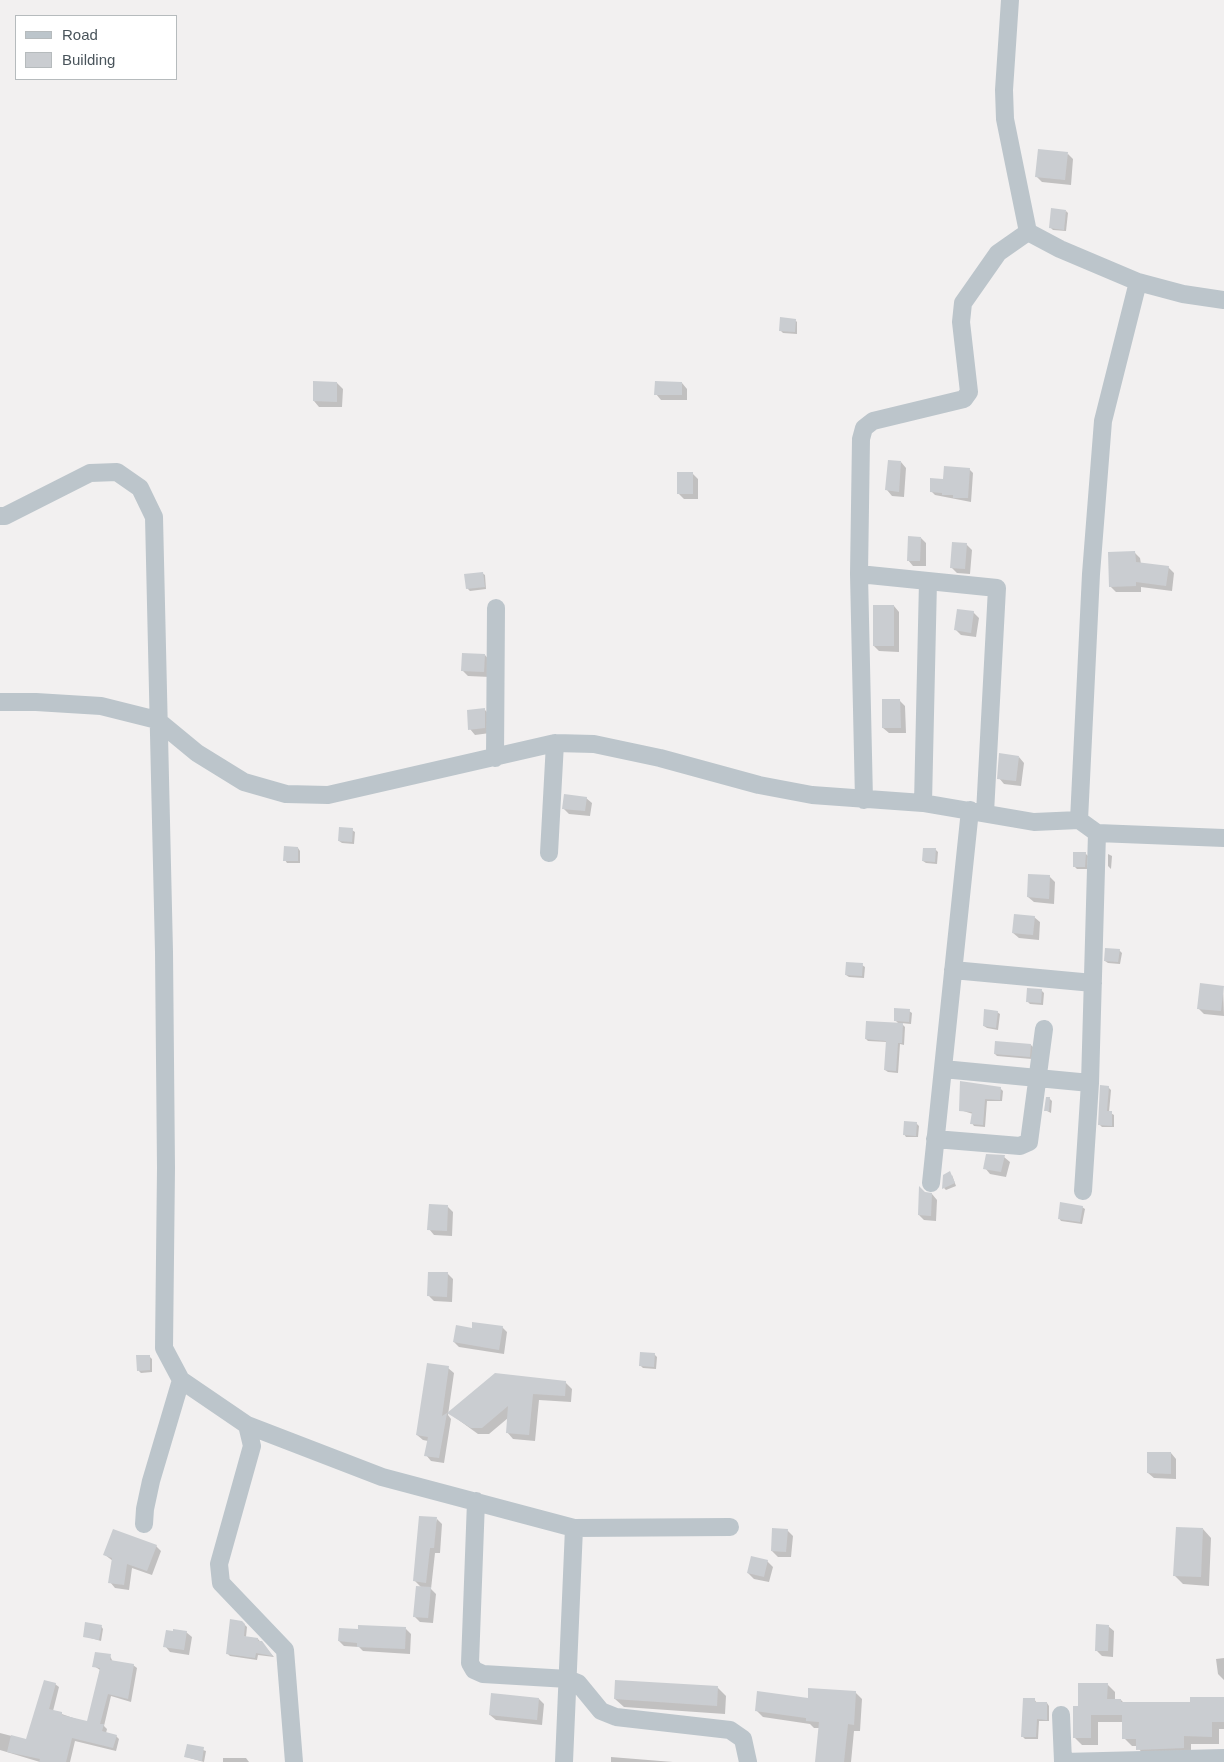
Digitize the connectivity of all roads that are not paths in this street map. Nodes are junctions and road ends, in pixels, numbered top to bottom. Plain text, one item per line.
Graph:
1 (1010, 0) edge
2 (1028, 232) junction
3 (1138, 282) junction
4 (1224, 300) edge
5 (0, 516) edge
6 (859, 574) junction
7 (928, 581) junction
8 (496, 608) dead end
9 (0, 702) edge
10 (157, 720) junction
11 (555, 743) junction
12 (495, 758) junction
13 (864, 800) junction
14 (923, 803) junction
15 (978, 811) junction
16 (1079, 820) junction
17 (1097, 833) junction
18 (1224, 838) edge
19 (549, 853) dead end
20 (953, 970) junction
21 (1093, 983) junction
22 (1044, 1029) dead end
23 (942, 1069) junction
24 (1038, 1078) junction
25 (1090, 1083) junction
26 (935, 1138) junction
27 (931, 1183) dead end
28 (1083, 1191) dead end
29 (182, 1380) junction
30 (247, 1425) junction
31 (476, 1501) junction
32 (144, 1524) dead end
33 (730, 1526) dead end
34 (574, 1528) junction
35 (568, 1679) junction
36 (1061, 1715) dead end
37 (1224, 1758) edge
38 (294, 1762) edge
39 (564, 1762) edge
40 (748, 1762) edge
41 (1063, 1762) edge

1 - 2 street
2 - 3 street
2 - 6 street
3 - 4 street
3 - 16 street
5 - 10 street
6 - 7 street
6 - 13 street
7 - 14 street
7 - 15 street
8 - 12 street
9 - 10 street
10 - 12 street
10 - 29 street
11 - 12 street
11 - 13 street
11 - 19 street
13 - 14 street
14 - 15 street
15 - 16 street
15 - 20 street
16 - 17 street
17 - 18 street
17 - 21 street
20 - 21 street
20 - 23 street
21 - 25 street
22 - 24 street
23 - 24 street
23 - 26 street
24 - 25 street
24 - 26 street
25 - 28 street
26 - 27 street
29 - 30 street
29 - 32 street
30 - 31 street
30 - 38 street
31 - 34 street
31 - 35 street
33 - 34 street
34 - 35 street
35 - 39 street
35 - 40 street
36 - 41 street
37 - 41 street

